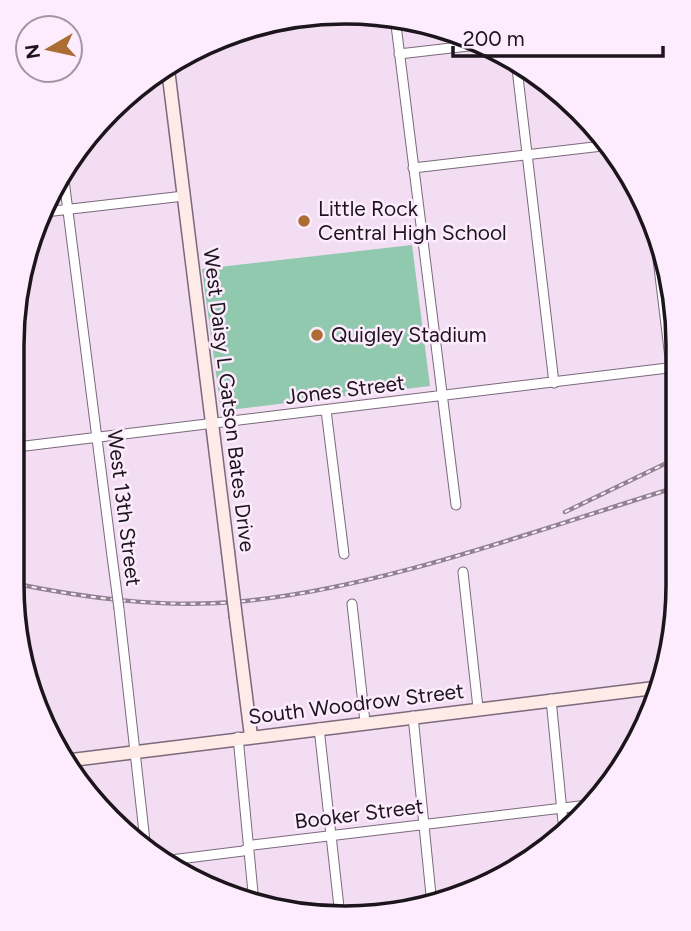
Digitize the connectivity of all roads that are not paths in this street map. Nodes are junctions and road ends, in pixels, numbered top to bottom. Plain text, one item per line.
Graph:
1 (396, 29) edge
2 (462, 47) edge
3 (399, 54) junction
4 (518, 75) edge
5 (169, 78) edge
6 (597, 147) edge
7 (527, 155) junction
8 (413, 168) junction
9 (65, 190) edge
10 (184, 196) junction
11 (68, 210) junction
12 (55, 211) edge
13 (666, 368) edge
14 (554, 383) junction
15 (443, 396) junction
16 (326, 410) junction
17 (212, 425) junction
18 (97, 437) junction
19 (24, 446) edge
20 (456, 505) dead end
21 (344, 554) dead end
22 (463, 572) dead end
23 (352, 604) dead end
24 (649, 688) edge
25 (551, 699) junction
26 (478, 708) junction
27 (413, 716) junction
28 (365, 722) junction
29 (320, 727) junction
30 (245, 737) junction
31 (137, 750) junction
32 (76, 759) edge
33 (578, 806) edge
34 (562, 808) junction
35 (563, 821) edge
36 (424, 824) junction
37 (145, 836) edge
38 (331, 837) junction
39 (248, 848) junction
40 (179, 859) edge
41 (253, 893) edge
42 (431, 895) edge
43 (339, 906) edge

1 - 3 street
2 - 3 street
3 - 8 street
4 - 7 street
5 - 10 street, West Daisy L Gatson Bates Drive
6 - 7 street
7 - 8 street
7 - 14 street
8 - 15 street
9 - 11 street, West 13th Street
10 - 11 street
10 - 17 street, West Daisy L Gatson Bates Drive
11 - 12 street
11 - 18 street, West 13th Street
13 - 14 street, Jones Street
14 - 15 street, Jones Street
15 - 16 street, Jones Street
15 - 20 street
16 - 17 street, Jones Street
16 - 21 street
17 - 18 street, Jones Street
17 - 30 street, West Daisy L Gatson Bates Drive, bridge
18 - 19 street, Jones Street
18 - 31 street, West 13th Street, bridge
22 - 26 street
23 - 28 street
24 - 25 street, South Woodrow Street
25 - 26 street, South Woodrow Street
25 - 34 street
26 - 27 street, South Woodrow Street
27 - 28 street, South Woodrow Street
27 - 36 street
28 - 29 street, South Woodrow Street
29 - 30 street, South Woodrow Street
29 - 38 street
30 - 31 street, South Woodrow Street
30 - 39 street
31 - 32 street, South Woodrow Street
31 - 37 street, West 13th Street
33 - 34 street, Booker Street
34 - 35 street
34 - 36 street, Booker Street
36 - 38 street, Booker Street
36 - 42 street
38 - 39 street, Booker Street
38 - 43 street
39 - 40 street, Booker Street
39 - 41 street

